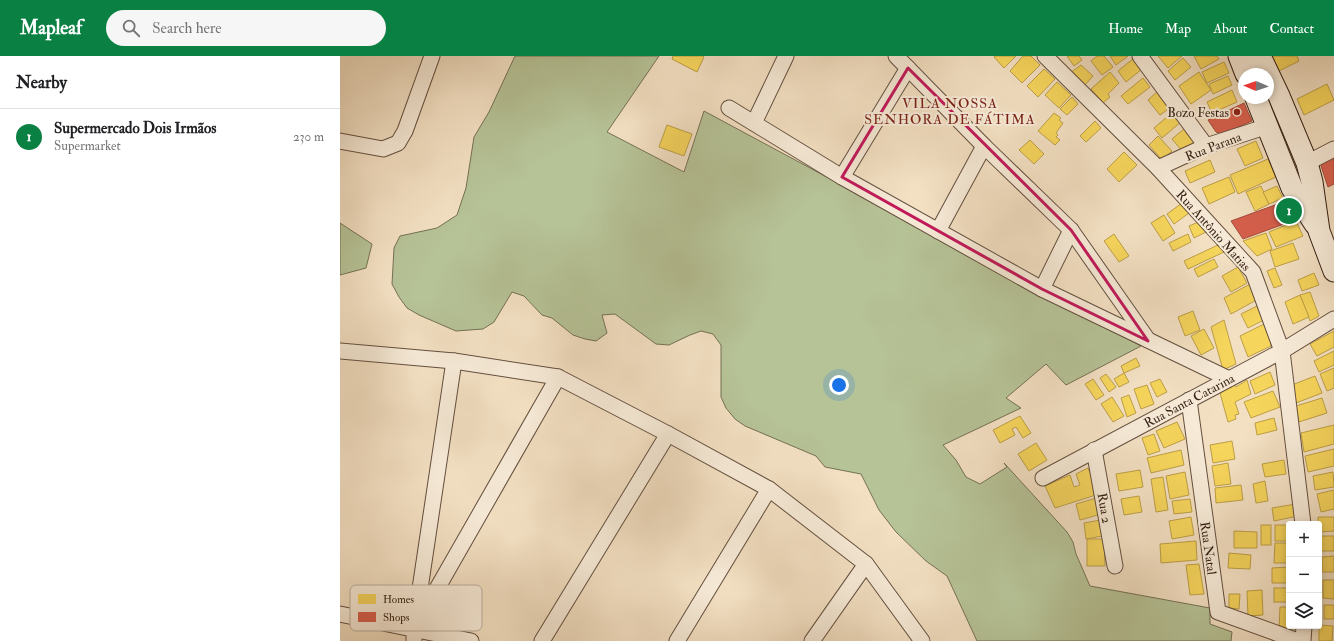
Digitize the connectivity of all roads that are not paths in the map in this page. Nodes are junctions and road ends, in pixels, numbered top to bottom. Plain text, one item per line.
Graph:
1 (432, 56) edge
2 (786, 56) edge
3 (896, 56) edge
4 (1045, 56) edge
5 (1140, 56) edge
6 (1239, 56) edge
7 (1260, 56) edge
8 (908, 68) junction
9 (1244, 68) edge
10 (1259, 104) edge
11 (729, 108) dead end
12 (754, 123) junction
13 (1268, 126) junction
14 (340, 141) edge
15 (984, 146) junction
16 (1206, 146) junction
17 (1334, 149) edge
18 (1307, 163) junction
19 (1158, 168) junction
20 (842, 177) junction
21 (1071, 230) junction
22 (938, 231) junction
23 (1320, 231) junction
24 (1334, 271) edge
25 (1042, 289) junction
26 (1334, 319) edge
27 (1148, 340) junction
28 (340, 351) edge
29 (1282, 351) junction
30 (454, 361) junction
31 (558, 377) junction
32 (1229, 379) junction
33 (1189, 400) junction
34 (668, 434) junction
35 (1094, 450) junction
36 (1043, 478) dead end
37 (770, 489) junction
38 (1303, 521) edge
39 (866, 564) junction
40 (1115, 566) dead end
41 (421, 585) edge
42 (442, 585) edge
43 (340, 614) edge
44 (350, 617) edge
45 (1304, 629) edge
46 (400, 631) edge
47 (414, 635) edge
48 (471, 641) edge
49 (542, 641) edge
50 (677, 641) edge
51 (812, 641) edge
52 (922, 641) edge
53 (1298, 641) edge
54 (1304, 641) edge

1 - 14 street
2 - 12 street
3 - 8 street
4 - 19 street, Rua Antônio Matias
5 - 16 street
6 - 9 main road
7 - 18 main road
8 - 15 street
8 - 20 street
10 - 13 main road
11 - 12 street
12 - 20 street
13 - 16 street, Rua Parana
13 - 23 main road
15 - 21 street
15 - 22 street
16 - 19 street, Rua Parana
17 - 18 street
18 - 23 main road
19 - 29 street, Rua Antônio Matias
20 - 22 street
21 - 25 street
21 - 27 street
22 - 25 street
23 - 24 main road
25 - 27 street
26 - 29 street, Rua Santa Catarina
27 - 32 street
28 - 30 street
29 - 32 street, Rua Santa Catarina
29 - 38 street, Rua Antônio Matias
30 - 31 street
30 - 41 street
31 - 34 street
31 - 42 street
32 - 33 street, Rua Santa Catarina
33 - 35 street, Rua Santa Catarina
33 - 53 street, Rua Natal
34 - 37 street
34 - 49 street
35 - 36 street, Rua Santa Catarina
35 - 40 street, Rua 2
37 - 39 street
37 - 50 street
39 - 51 street
39 - 52 street
43 - 44 street
45 - 54 street
46 - 47 street
47 - 48 street

